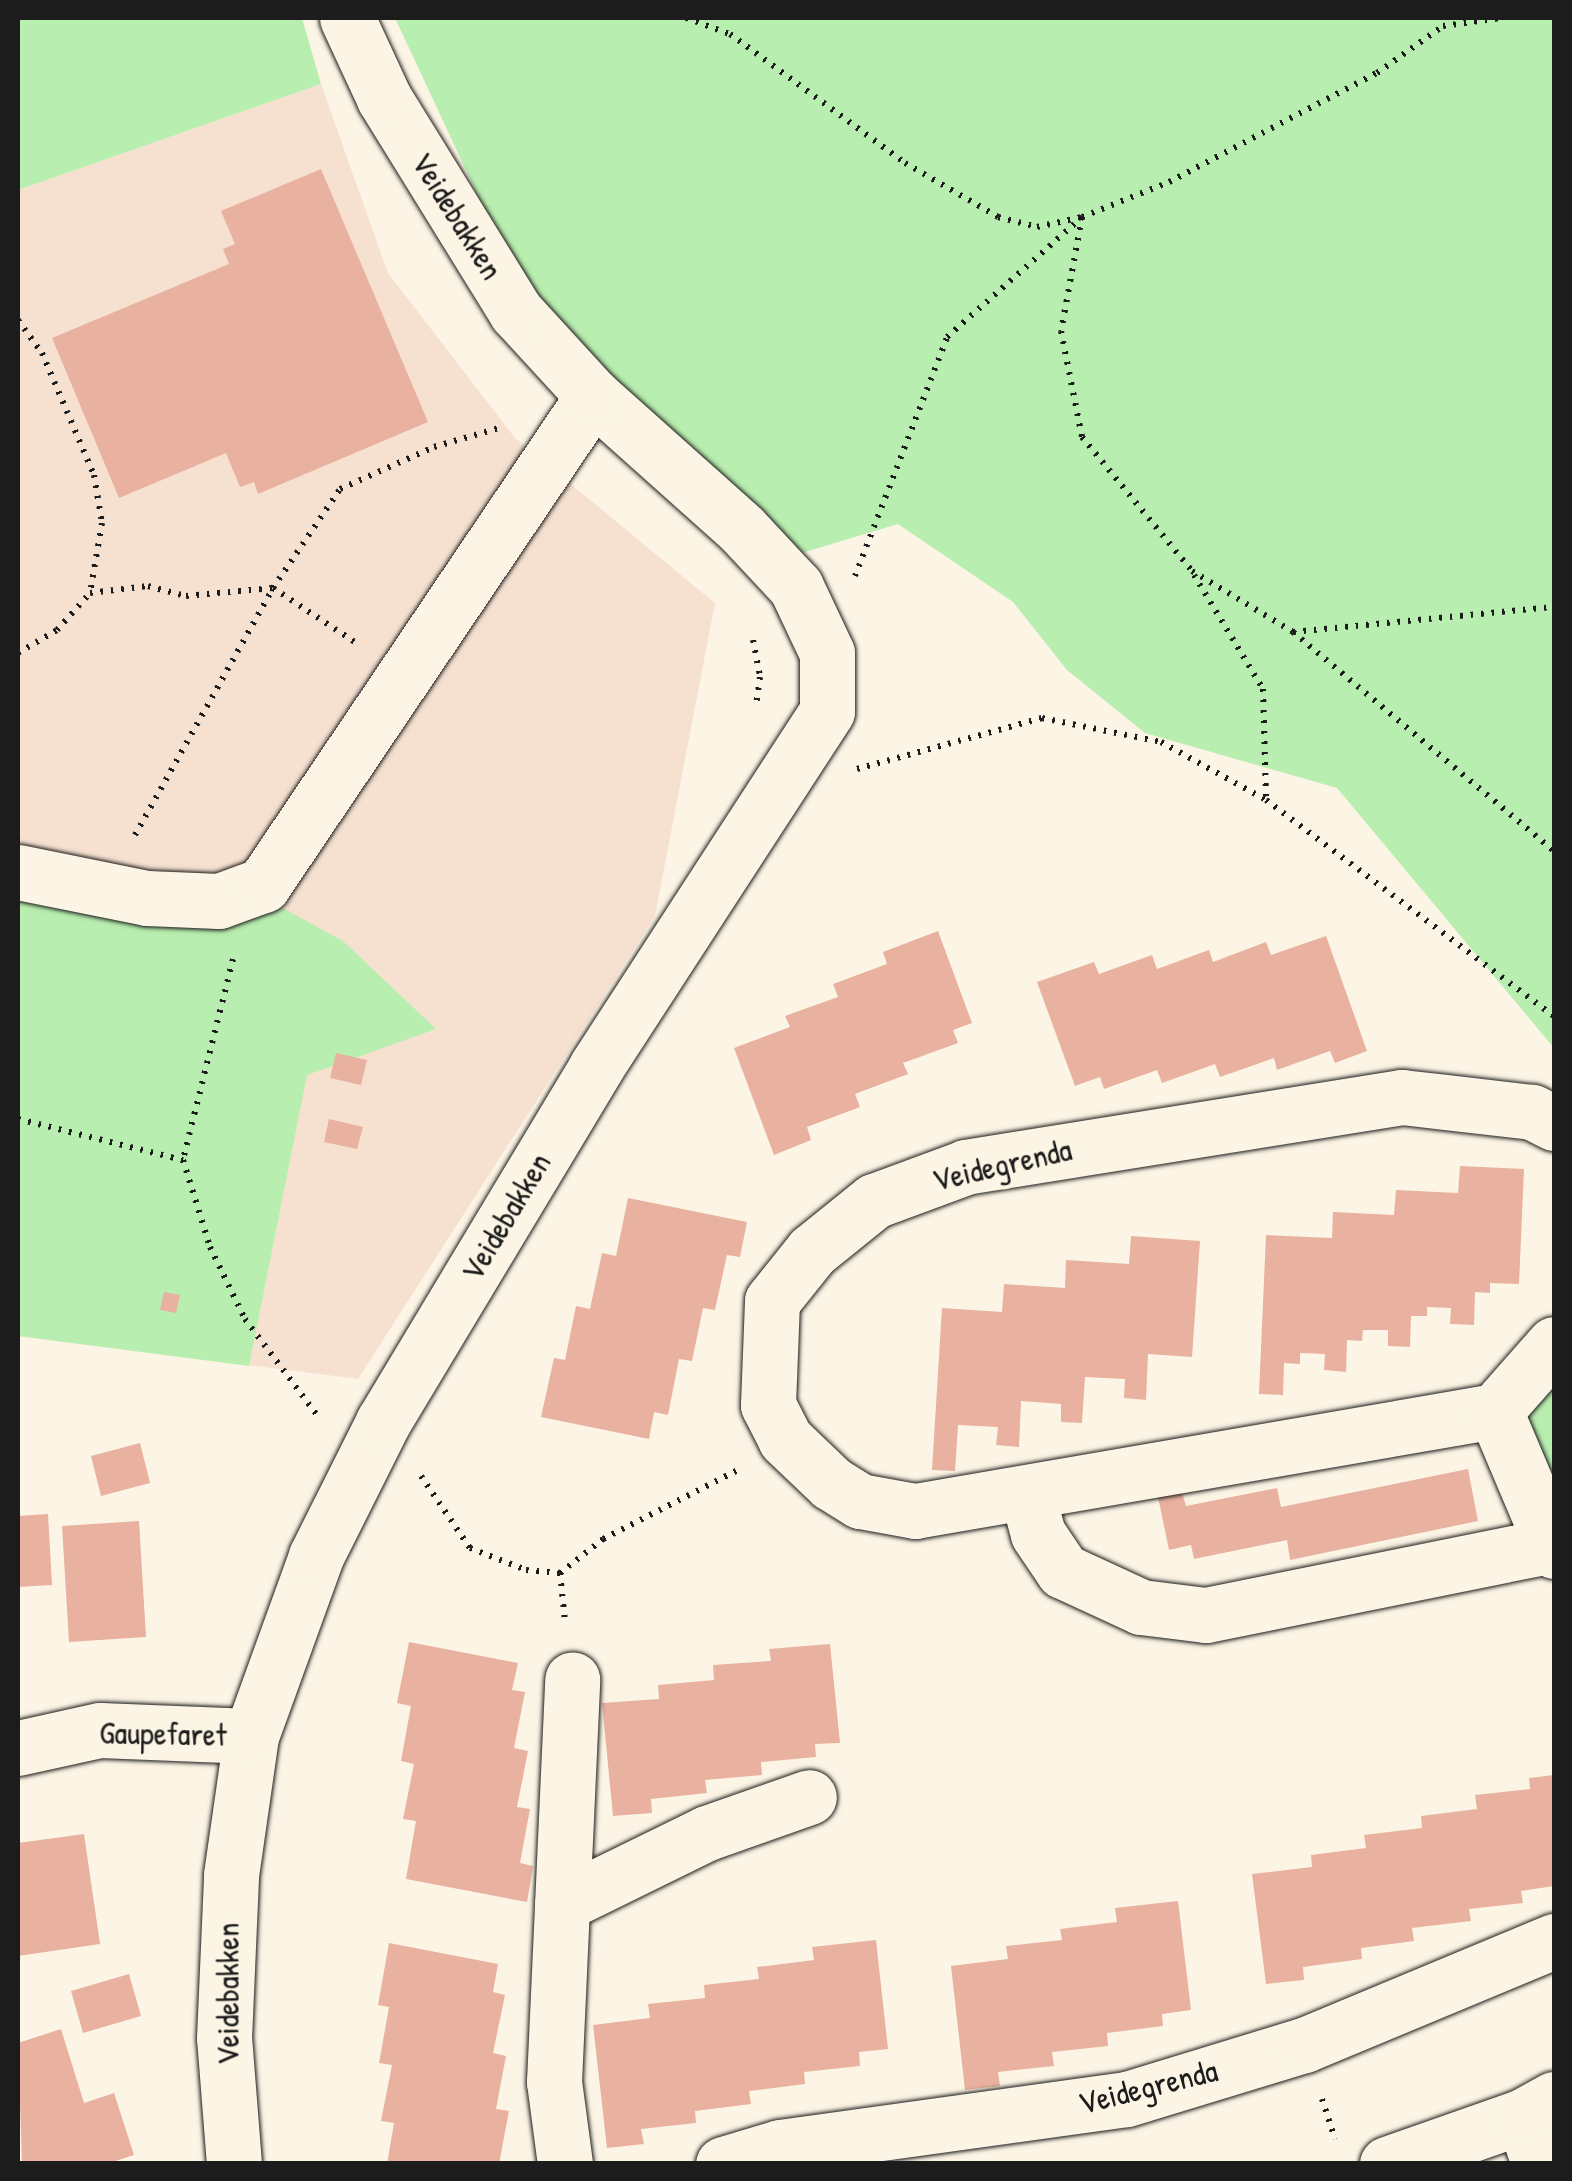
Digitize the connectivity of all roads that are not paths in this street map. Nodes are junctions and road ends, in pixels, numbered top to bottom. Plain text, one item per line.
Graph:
1 (347, 18) edge
2 (593, 396) junction
3 (18, 872) edge
4 (1554, 1123) edge
5 (1554, 1344) edge
6 (1495, 1411) junction
7 (1026, 1493) junction
8 (1553, 1548) edge
9 (572, 1680) dead end
10 (250, 1736) junction
11 (18, 1748) edge
12 (809, 1797) dead end
13 (562, 1904) junction
14 (1554, 1941) edge
15 (1539, 2126) edge
16 (1410, 2159) edge
17 (234, 2164) edge
18 (565, 2164) edge
19 (723, 2164) edge

1 - 2 street, Veidebakken
2 - 3 street
2 - 10 street, Veidebakken
4 - 7 street, Veidegrenda
5 - 6 street
6 - 7 street
6 - 8 street
7 - 8 street
9 - 13 street
10 - 11 street, Gaupefaret
10 - 17 street, Veidebakken
12 - 13 street
13 - 18 street
14 - 19 street, Veidegrenda
15 - 16 street

